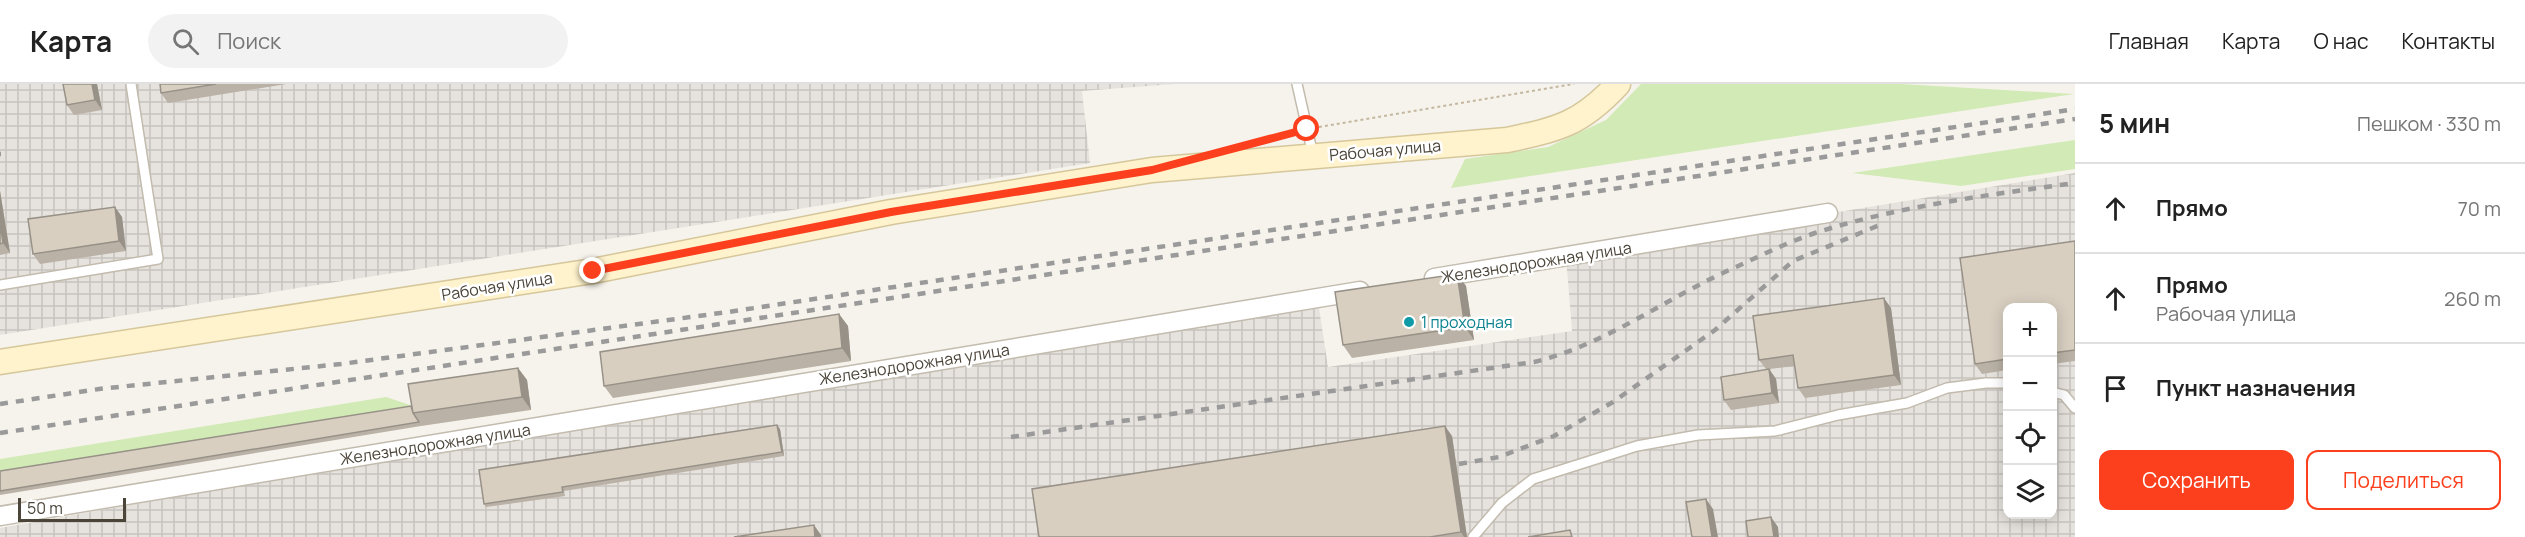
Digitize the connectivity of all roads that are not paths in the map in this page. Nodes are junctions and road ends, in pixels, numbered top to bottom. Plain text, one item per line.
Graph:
1 (131, 84) edge
2 (1297, 84) edge
3 (1618, 84) edge
4 (1313, 156) junction
5 (1828, 213) dead end
6 (1415, 282) edge
7 (0, 285) edge
8 (1380, 287) edge
9 (0, 362) edge
10 (2003, 383) edge
11 (2057, 393) edge
12 (2075, 408) edge
13 (0, 516) edge
14 (1473, 537) edge

1 - 7 lane
2 - 4 lane
3 - 4 street, Рабочая улица
4 - 9 street, Рабочая улица
5 - 6 street, Железнодорожная улица
8 - 13 street, Железнодорожная улица
10 - 14 lane
11 - 12 lane

